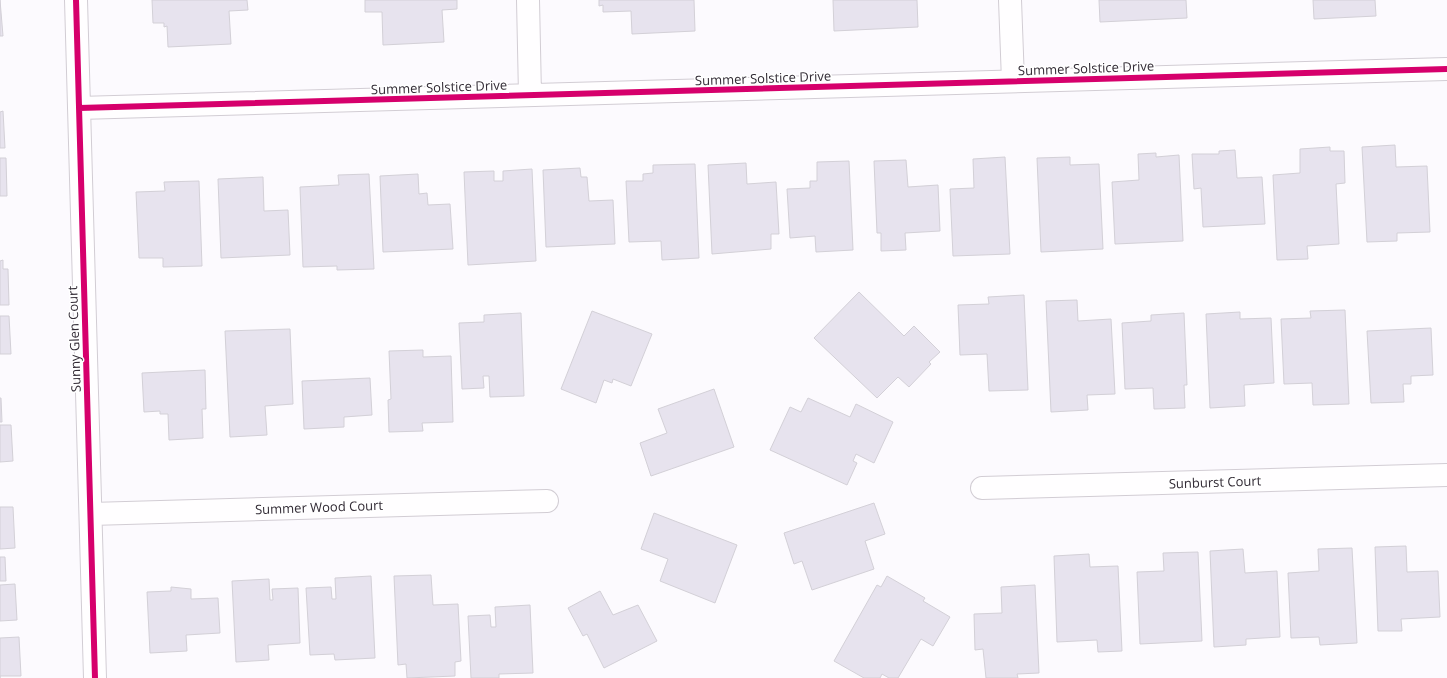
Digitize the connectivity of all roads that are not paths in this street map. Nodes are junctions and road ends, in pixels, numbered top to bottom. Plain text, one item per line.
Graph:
1 (76, 0) edge
2 (528, 0) edge
3 (1010, 0) edge
4 (1447, 69) edge
5 (1013, 82) junction
6 (530, 95) junction
7 (79, 108) junction
8 (1447, 475) edge
9 (982, 488) dead end
10 (547, 501) dead end
11 (91, 514) junction
12 (95, 678) edge

1 - 7 street, Sunny Glen Court
2 - 6 street
3 - 5 street
4 - 5 street, Summer Solstice Drive
5 - 6 street, Summer Solstice Drive
6 - 7 street, Summer Solstice Drive
7 - 11 street, Sunny Glen Court
8 - 9 street, Sunburst Court
10 - 11 street, Summer Wood Court
11 - 12 street, Sunny Glen Court

